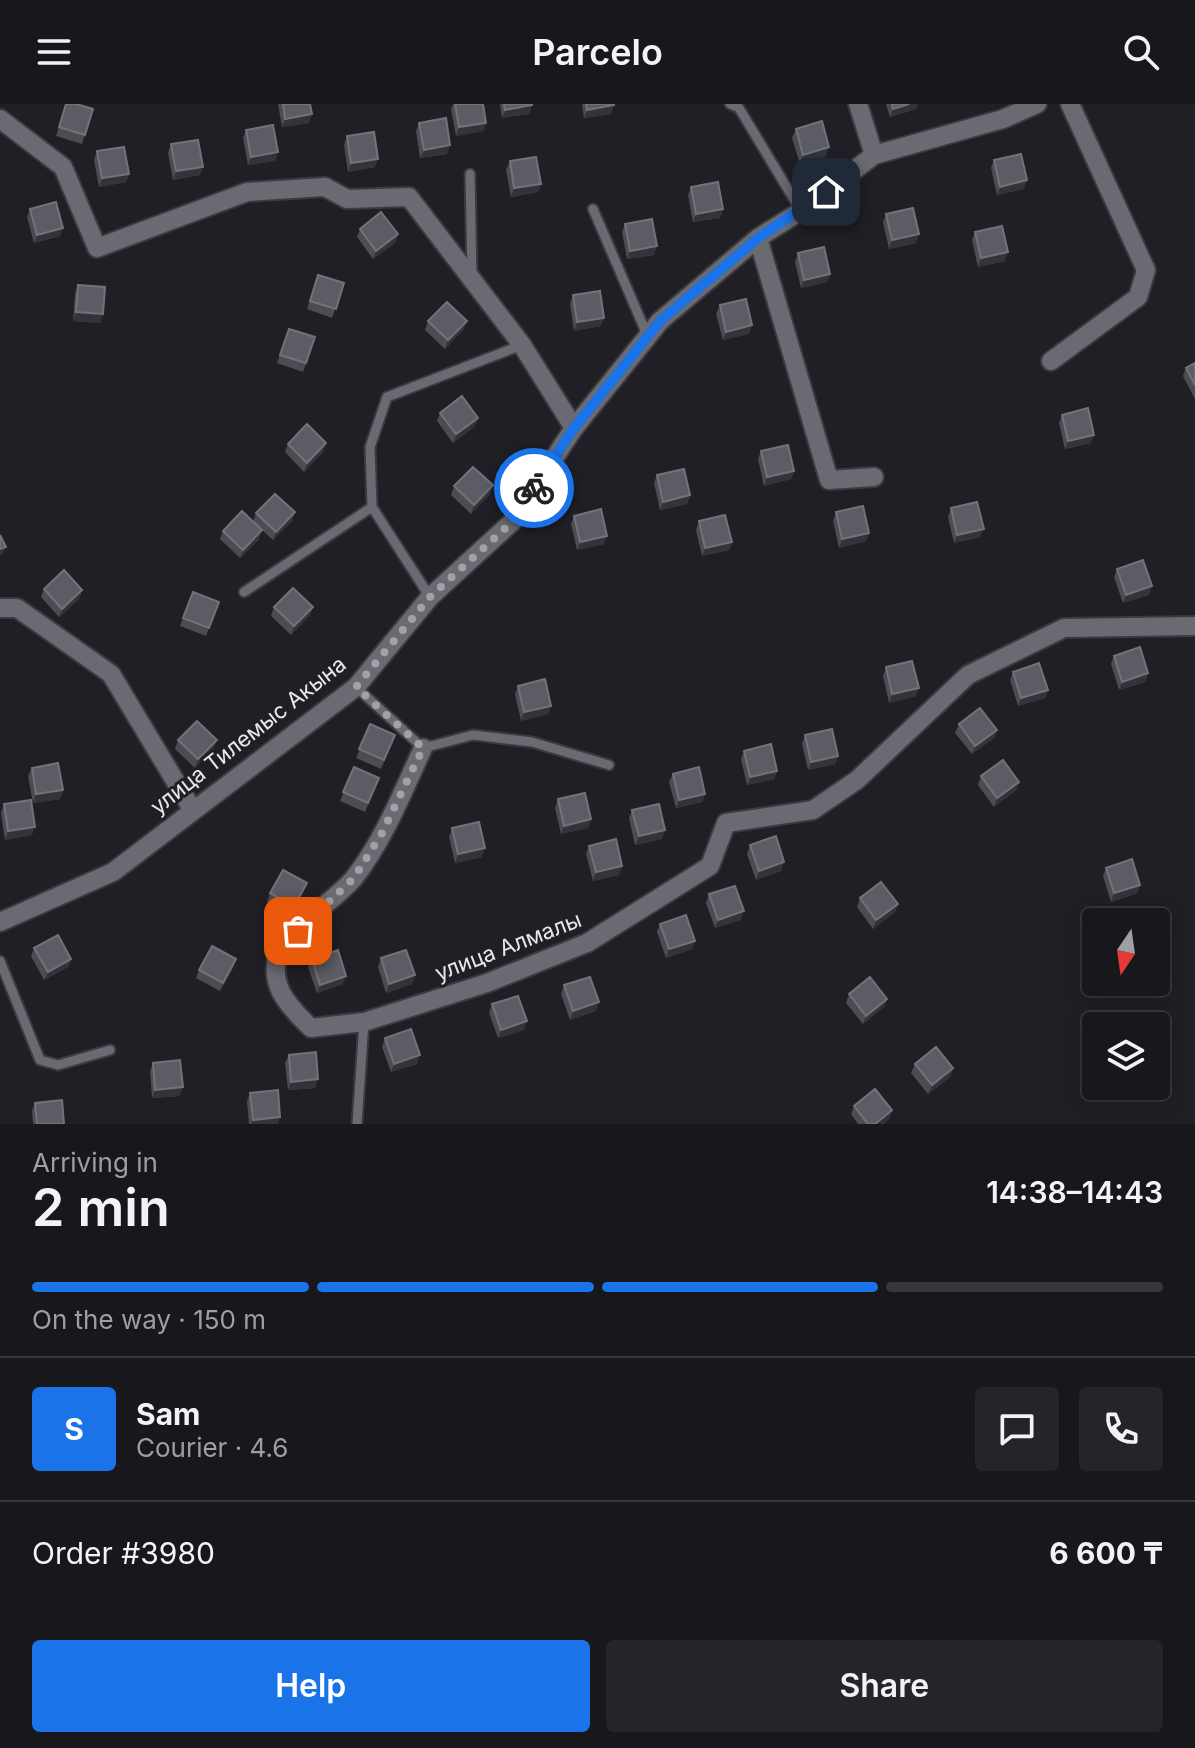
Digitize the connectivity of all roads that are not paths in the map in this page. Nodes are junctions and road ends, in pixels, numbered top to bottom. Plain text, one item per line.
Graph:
1 (730, 104) edge
2 (858, 104) edge
3 (1037, 104) edge
4 (1070, 104) edge
5 (0, 119) edge
6 (874, 155) junction
7 (470, 174) dead end
8 (593, 209) dead end
9 (801, 211) junction
10 (758, 238) junction
11 (472, 280) junction
12 (648, 337) junction
13 (522, 345) junction
14 (1051, 361) dead end
15 (574, 428) junction
16 (874, 477) dead end
17 (372, 507) junction
18 (244, 592) dead end
19 (430, 597) junction
20 (0, 608) edge
21 (1195, 626) edge
22 (356, 687) junction
23 (423, 748) junction
24 (609, 765) dead end
25 (192, 809) junction
26 (0, 922) edge
27 (0, 961) edge
28 (364, 1022) junction
29 (110, 1050) dead end
30 (357, 1124) edge

1 - 9 lane
2 - 6 street
3 - 6 street, улица Тилемыс Акына
4 - 14 street
5 - 11 street
6 - 9 street, улица Тилемыс Акына
7 - 11 lane
8 - 12 lane
9 - 10 street, улица Тилемыс Акына
10 - 12 street, улица Тилемыс Акына
10 - 16 street
11 - 13 street
12 - 15 street, улица Тилемыс Акына
13 - 15 street
13 - 17 lane
15 - 19 street, улица Тилемыс Акына
17 - 18 lane
17 - 19 lane
19 - 22 street, улица Тилемыс Акына
20 - 25 street
21 - 28 street, улица Алмалы
22 - 23 lane
22 - 25 street, улица Тилемыс Акына
23 - 24 lane
23 - 28 street, улица Алмалы
25 - 26 street, улица Тилемыс Акына
27 - 29 lane
28 - 30 lane

